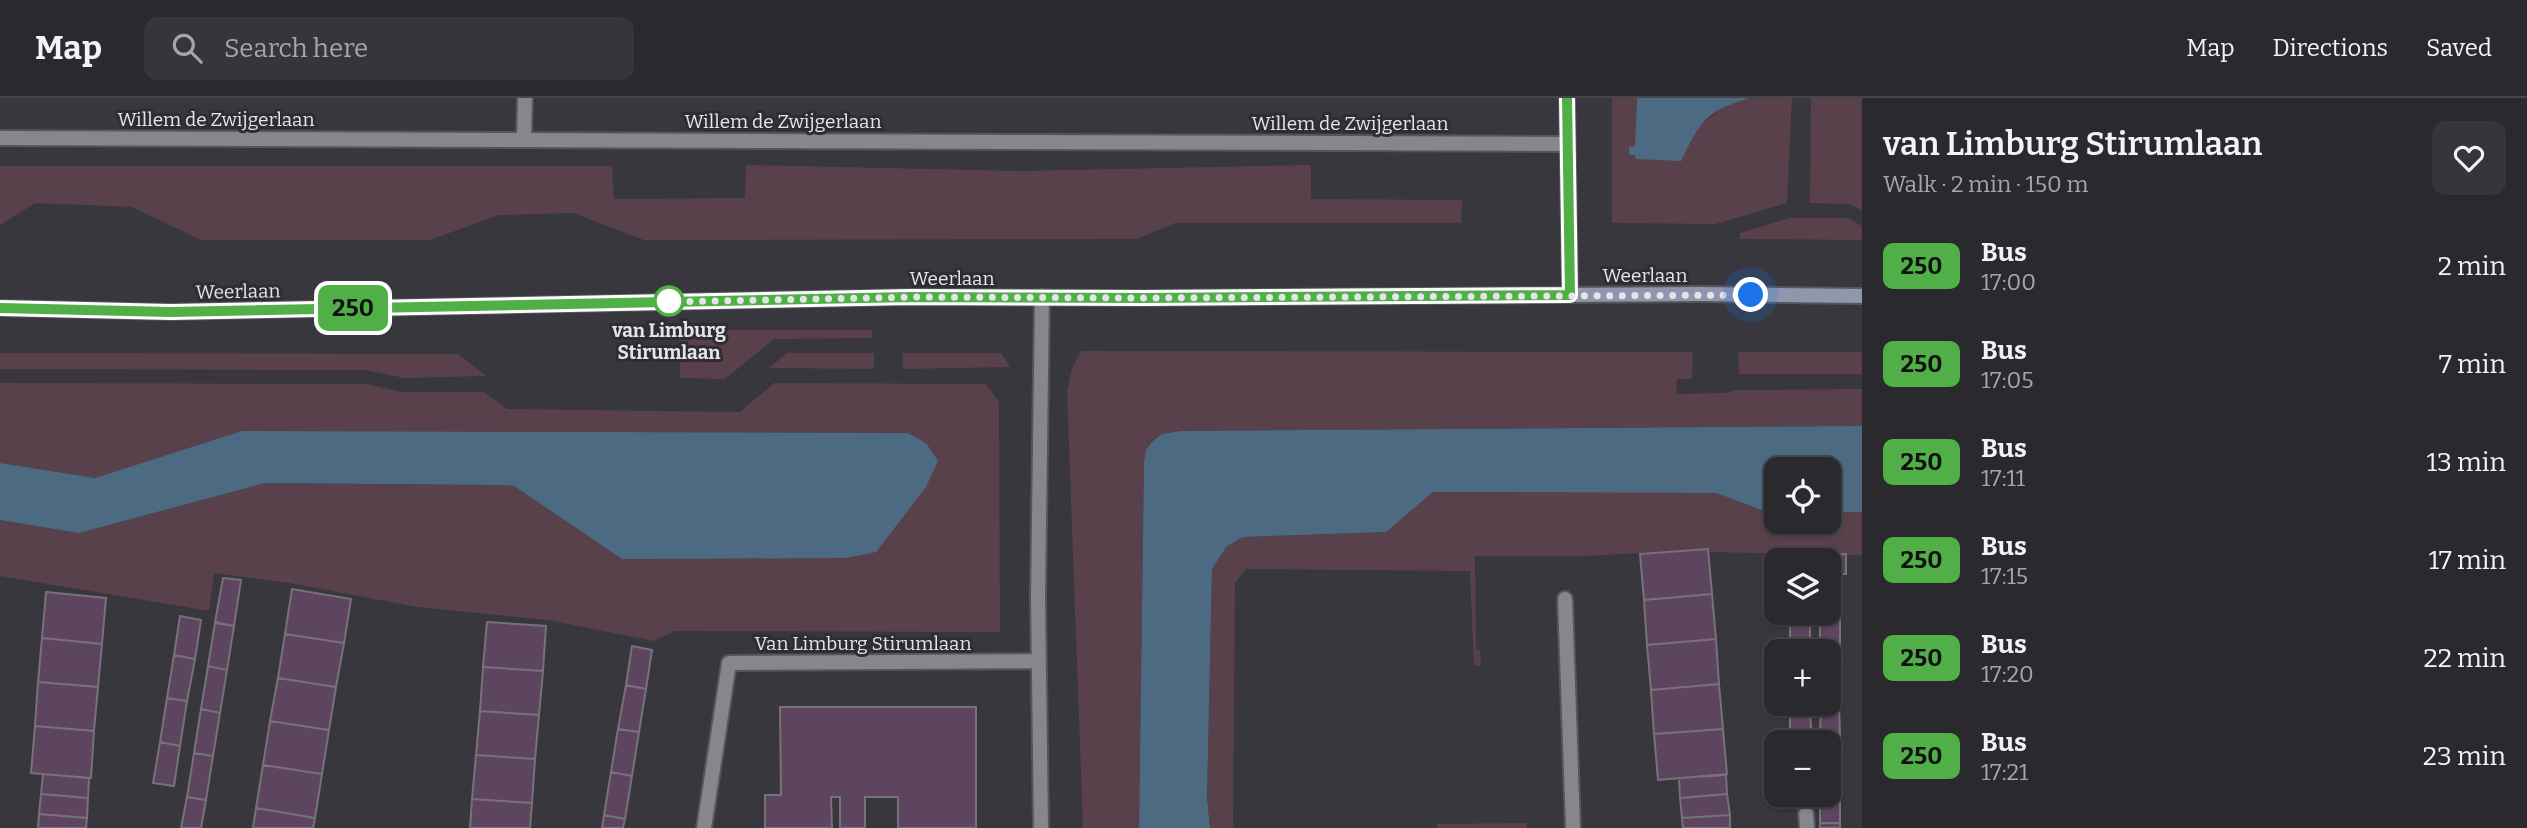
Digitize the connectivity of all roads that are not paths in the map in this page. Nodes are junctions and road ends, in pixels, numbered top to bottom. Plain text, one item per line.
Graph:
1 (525, 98) edge
2 (1567, 98) edge
3 (0, 138) edge
4 (524, 139) junction
5 (1567, 144) junction
6 (1570, 295) junction
7 (1862, 296) edge
8 (1042, 297) junction
9 (0, 308) edge
10 (1565, 599) dead end
11 (1039, 661) junction
12 (704, 828) edge
13 (1041, 828) edge
14 (1573, 828) edge

1 - 4 street
2 - 5 main road
3 - 4 street, Willem de Zwijgerlaan
4 - 5 street, Willem de Zwijgerlaan
5 - 6 main road
6 - 7 main road, Weerlaan
6 - 8 main road, Weerlaan
8 - 9 main road, Weerlaan
8 - 11 street
10 - 14 street
11 - 12 street, Van Limburg Stirumlaan
11 - 13 street

